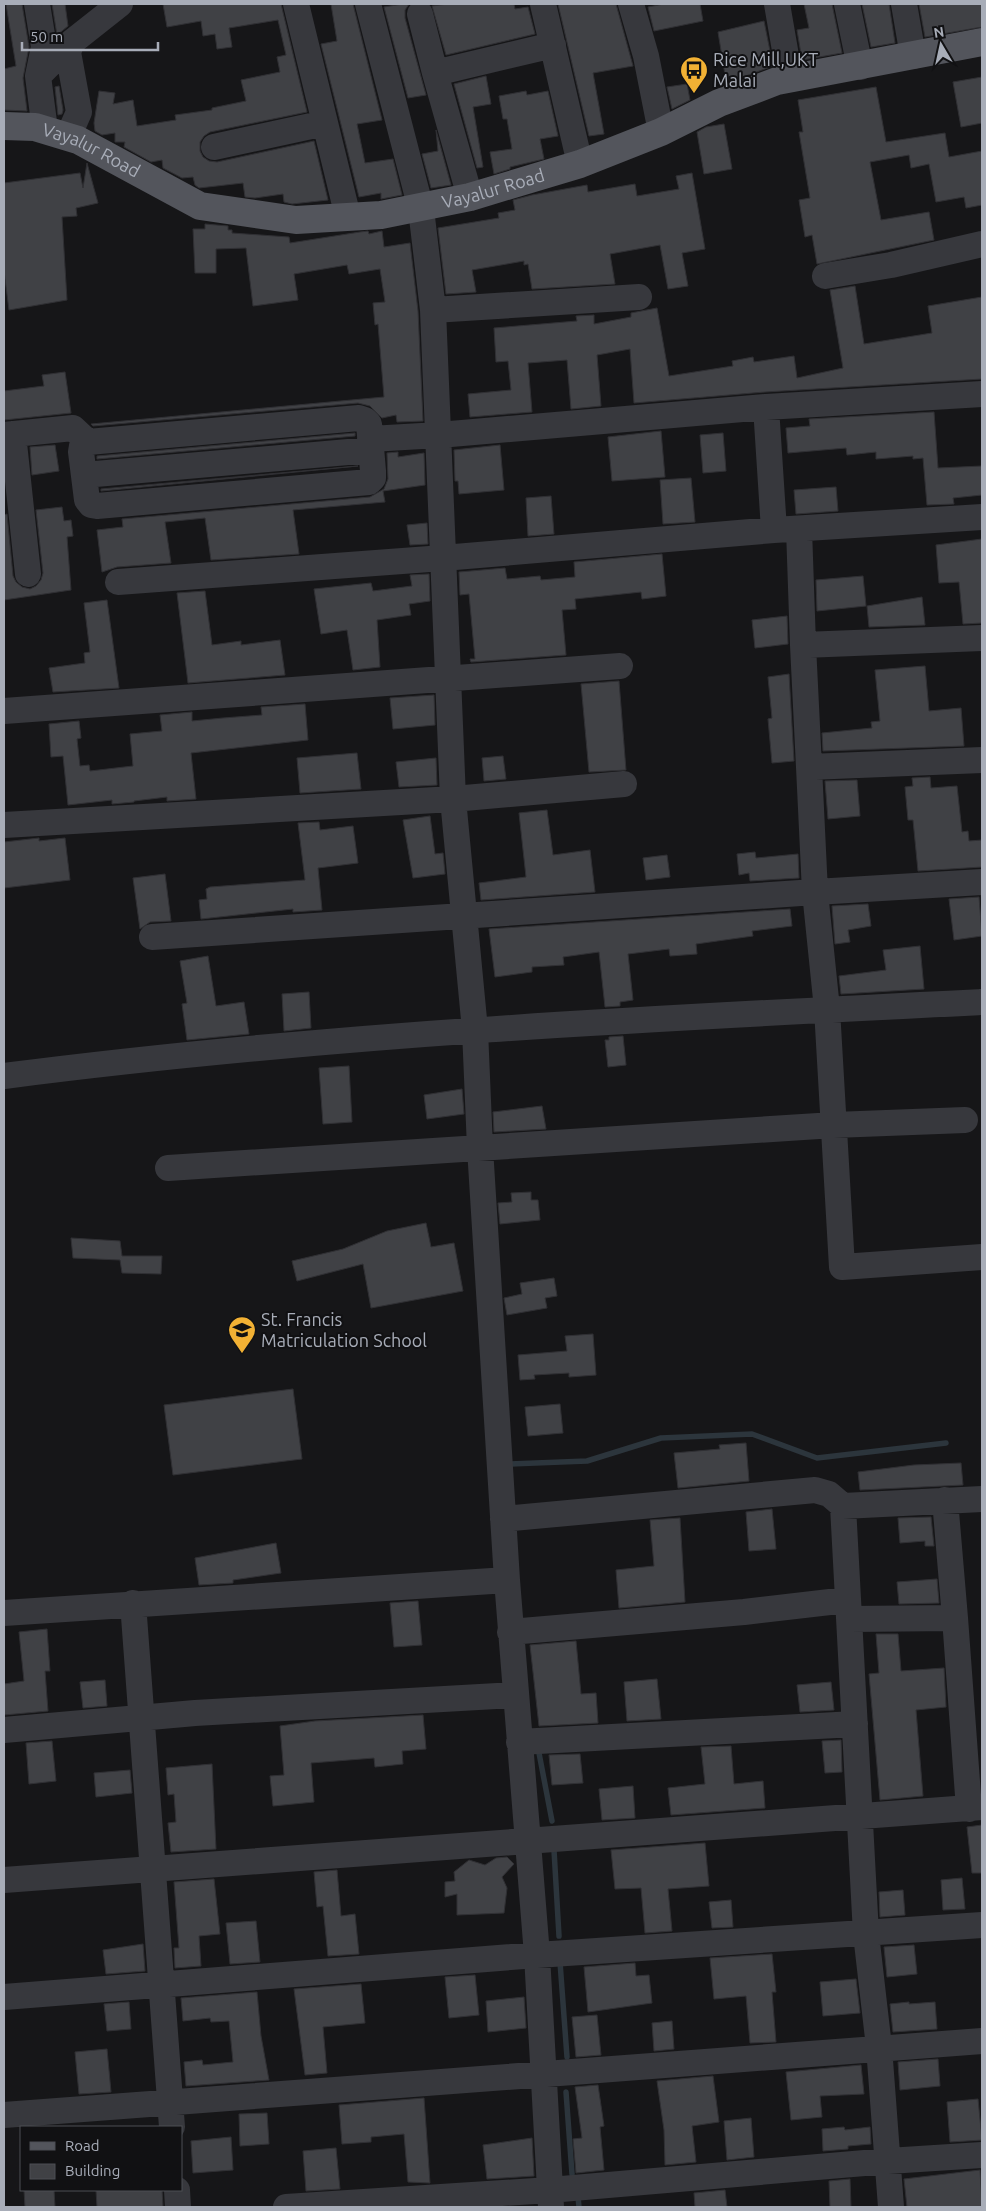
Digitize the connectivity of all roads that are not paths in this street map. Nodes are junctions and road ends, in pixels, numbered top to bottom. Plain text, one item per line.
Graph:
1 (37, 4) edge
2 (120, 4) edge
3 (296, 4) edge
4 (368, 4) edge
5 (543, 4) edge
6 (631, 4) edge
7 (777, 4) edge
8 (847, 4) edge
9 (904, 4) edge
10 (424, 7) edge
11 (72, 42) junction
12 (982, 42) edge
13 (553, 45) junction
14 (913, 56) junction
15 (860, 67) junction
16 (435, 73) junction
17 (38, 76) junction
18 (790, 79) junction
19 (326, 123) junction
20 (4, 126) edge
21 (661, 132) junction
22 (57, 134) junction
23 (214, 147) dead end
24 (580, 164) junction
25 (470, 197) junction
26 (421, 209) junction
27 (348, 217) junction
28 (982, 244) edge
29 (825, 276) dead end
30 (639, 297) dead end
31 (433, 310) junction
32 (982, 394) edge
33 (766, 407) junction
34 (8, 434) edge
35 (439, 435) junction
36 (88, 442) junction
37 (370, 444) junction
38 (982, 517) edge
39 (786, 529) junction
40 (443, 558) junction
41 (28, 574) dead end
42 (118, 582) dead end
43 (982, 638) edge
44 (803, 645) junction
45 (620, 666) dead end
46 (449, 678) junction
47 (4, 711) edge
48 (982, 760) edge
49 (809, 767) junction
50 (624, 784) dead end
51 (453, 799) junction
52 (4, 826) edge
53 (982, 882) edge
54 (815, 892) junction
55 (464, 917) junction
56 (152, 937) dead end
57 (982, 1002) edge
58 (828, 1009) junction
59 (476, 1030) junction
60 (4, 1076) edge
61 (966, 1120) dead end
62 (834, 1125) junction
63 (480, 1148) junction
64 (168, 1168) dead end
65 (982, 1256) edge
66 (982, 1499) edge
67 (945, 1500) junction
68 (843, 1506) junction
69 (503, 1519) junction
70 (507, 1580) junction
71 (133, 1603) junction
72 (848, 1610) junction
73 (4, 1613) edge
74 (956, 1618) junction
75 (510, 1632) junction
76 (515, 1695) junction
77 (142, 1718) junction
78 (855, 1724) junction
79 (4, 1730) edge
80 (519, 1742) junction
81 (976, 1808) edge
82 (860, 1818) junction
83 (527, 1841) junction
84 (154, 1867) junction
85 (4, 1880) edge
86 (982, 1925) edge
87 (866, 1934) junction
88 (537, 1955) junction
89 (162, 1985) junction
90 (4, 1997) edge
91 (982, 2040) edge
92 (879, 2047) junction
93 (544, 2072) junction
94 (4, 2115) edge
95 (172, 2115) edge
96 (982, 2155) edge
97 (888, 2161) junction
98 (177, 2191) edge
99 (550, 2199) edge
100 (178, 2207) edge
101 (286, 2207) edge
102 (891, 2207) edge

1 - 17 street
2 - 11 street
3 - 19 street
4 - 26 street
5 - 13 street
6 - 21 street
7 - 18 street
8 - 15 street
9 - 14 street
10 - 16 street
11 - 17 street
11 - 22 street
12 - 14 main road, Vayalur Road
13 - 16 street
13 - 24 street
14 - 15 main road, Vayalur Road
15 - 18 main road, Vayalur Road
16 - 25 street
17 - 22 street
18 - 21 main road, Vayalur Road
19 - 23 street
19 - 27 street
20 - 22 main road, Vayalur Road
21 - 24 main road, Vayalur Road
22 - 27 main road, Vayalur Road
24 - 25 main road, Vayalur Road
25 - 26 main road, Vayalur Road
26 - 27 main road, Vayalur Road
26 - 31 street
28 - 29 street
30 - 31 street
31 - 35 street
32 - 33 street
33 - 35 street
33 - 39 street
34 - 36 street
34 - 41 street
35 - 37 street
35 - 40 street
36 - 37 street
36 - 37 street
38 - 39 street
39 - 40 street
39 - 44 street
40 - 42 street
40 - 46 street
43 - 44 street
44 - 49 street
45 - 46 street
46 - 47 street
46 - 51 street
48 - 49 street
49 - 54 street
50 - 51 street
51 - 52 street
51 - 55 street
53 - 54 street
54 - 55 street
54 - 58 street
55 - 56 street
55 - 59 street
57 - 58 street
58 - 59 street
58 - 62 street
59 - 60 street
59 - 63 street
61 - 62 street
62 - 63 street
62 - 65 street
63 - 64 street
63 - 69 street
66 - 67 street
67 - 68 street
67 - 74 street
68 - 69 street
68 - 72 street
69 - 70 street
70 - 71 street
70 - 75 street
71 - 73 street
71 - 77 street
72 - 74 street
72 - 75 street
72 - 78 street
74 - 81 street
75 - 76 street
76 - 77 street
76 - 80 street
77 - 79 street
77 - 84 street
78 - 80 street
78 - 82 street
80 - 83 street
81 - 82 street
82 - 83 street
82 - 87 street
83 - 84 street
83 - 88 street
84 - 85 street
84 - 89 street
86 - 87 street
87 - 88 street
87 - 92 street
88 - 89 street
88 - 93 street
89 - 90 street
89 - 95 street
91 - 92 street
92 - 93 street
92 - 97 street
93 - 95 street
93 - 99 street
94 - 95 street
96 - 97 street
97 - 99 street
97 - 102 street
98 - 100 street
99 - 101 street

